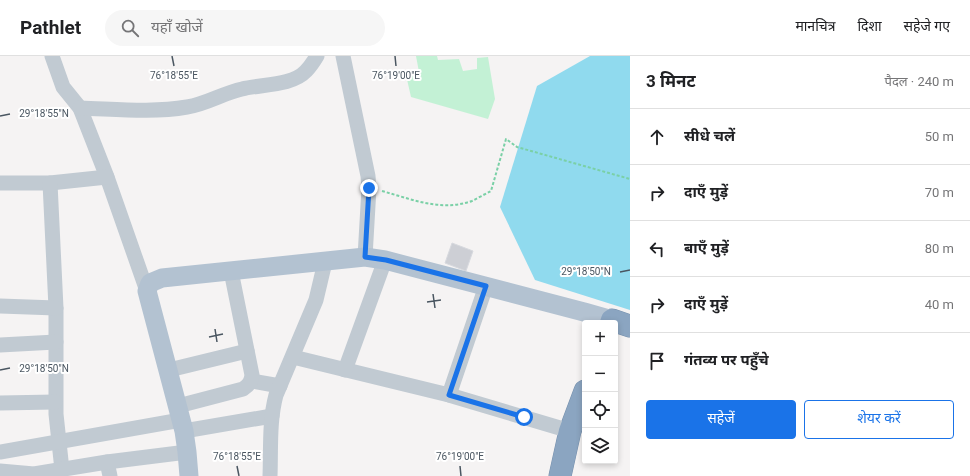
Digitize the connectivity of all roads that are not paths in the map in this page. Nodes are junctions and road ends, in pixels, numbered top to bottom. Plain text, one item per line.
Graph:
1 (52, 56) edge
2 (317, 56) edge
3 (343, 56) edge
4 (80, 108) junction
5 (107, 177) junction
6 (0, 183) edge
7 (50, 183) junction
8 (365, 257) junction
9 (386, 260) junction
10 (325, 262) junction
11 (231, 271) junction
12 (486, 286) junction
13 (147, 291) junction
14 (0, 306) edge
15 (56, 308) junction
16 (609, 320) edge
17 (56, 342) junction
18 (0, 345) edge
19 (247, 351) junction
20 (293, 357) junction
21 (168, 370) junction
22 (345, 370) junction
23 (252, 381) junction
24 (280, 386) junction
25 (585, 392) edge
26 (449, 395) junction
27 (55, 402) junction
28 (0, 404) edge
29 (272, 416) junction
30 (181, 419) junction
31 (570, 431) junction
32 (58, 442) junction
33 (0, 452) edge
34 (188, 452) junction
35 (108, 469) edge
36 (62, 470) junction
37 (0, 471) edge
38 (189, 476) edge
39 (270, 476) edge
40 (560, 476) edge

1 - 4 street
2 - 4 street
3 - 8 street
4 - 5 street
5 - 7 street
5 - 13 street
6 - 7 street
7 - 15 street
8 - 9 main road
8 - 10 main road
9 - 12 main road
9 - 22 street
10 - 11 main road
10 - 20 street
11 - 13 main road
11 - 19 street
12 - 16 main road
12 - 26 street
13 - 21 main road
14 - 15 street
15 - 17 street
17 - 18 street
17 - 27 street
19 - 21 street
19 - 23 street
20 - 22 street
20 - 24 street
21 - 30 main road
22 - 26 street
23 - 24 street
23 - 30 street
24 - 29 street
25 - 31 highway
26 - 31 street
27 - 28 street
27 - 32 street
29 - 30 street
29 - 39 street
30 - 32 street
30 - 34 main road
31 - 40 highway
32 - 33 street
32 - 36 street
34 - 35 street
34 - 38 main road
35 - 36 street
36 - 37 street

